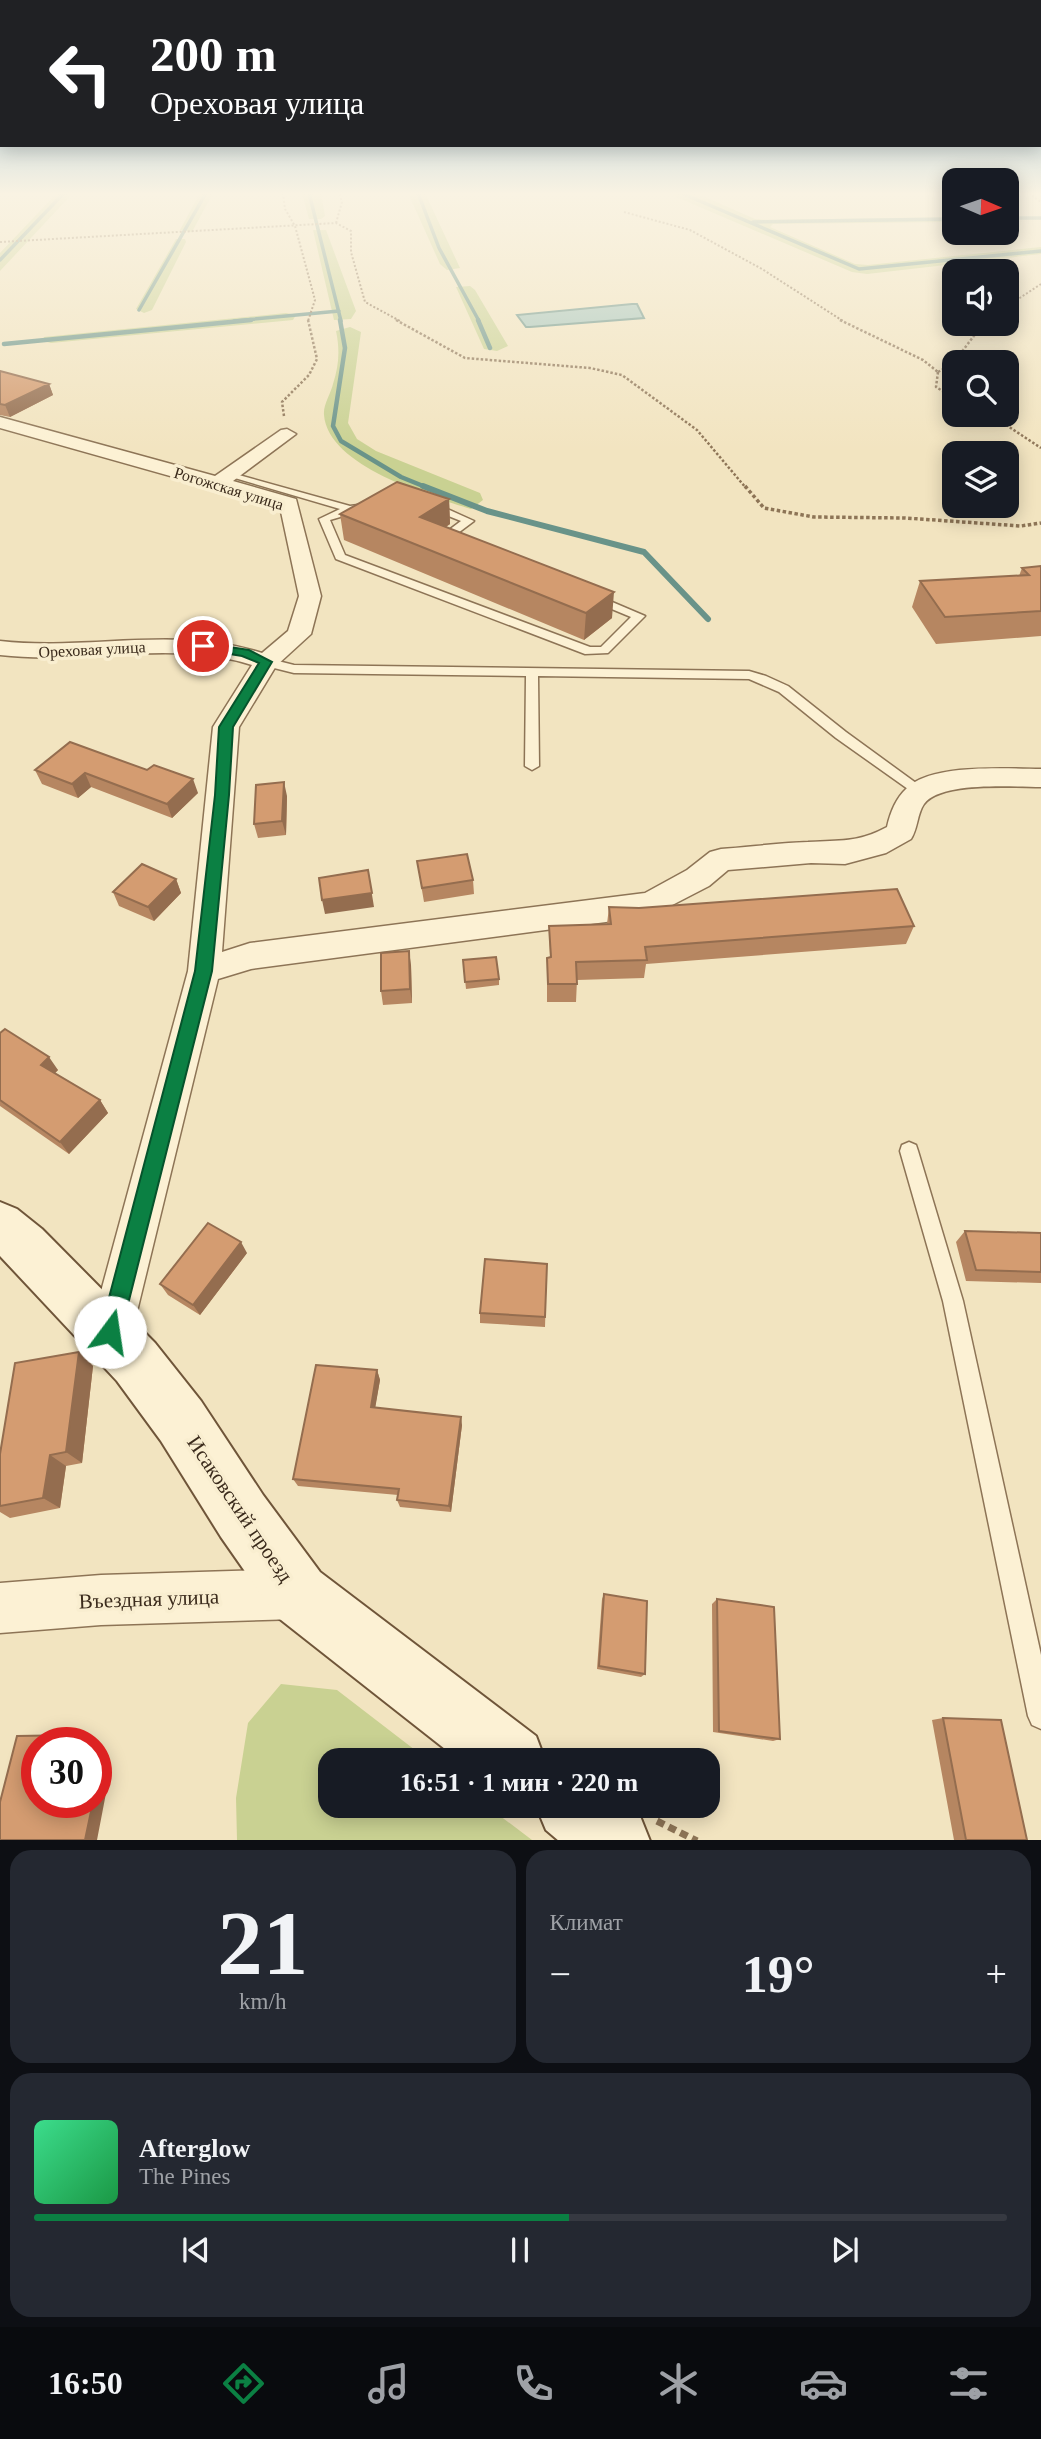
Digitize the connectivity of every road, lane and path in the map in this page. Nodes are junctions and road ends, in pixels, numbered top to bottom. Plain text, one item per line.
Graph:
1 (309, 279) edge
2 (359, 279) edge
3 (776, 279) edge
4 (1041, 284) edge
5 (1019, 298) edge
6 (975, 336) edge
7 (963, 350) edge
8 (942, 370) edge
9 (938, 372) junction
10 (942, 391) edge
11 (0, 422) edge
12 (1009, 427) edge
13 (287, 434) joint
14 (1041, 448) edge
15 (225, 478) junction
16 (388, 500) edge
17 (414, 502) edge
18 (350, 509) junction
19 (1041, 523) edge
20 (471, 547) edge
21 (587, 595) edge
22 (0, 648) edge
23 (266, 662) junction
24 (532, 673) junction
25 (532, 766) dead end
26 (1041, 778) edge
27 (920, 792) junction
28 (204, 971) junction
29 (909, 1151) dead end
30 (0, 1225) edge
31 (110, 1332) junction
32 (298, 1594) junction
33 (0, 1608) edge
34 (1041, 1716) edge
35 (497, 1748) edge
36 (602, 1818) edge
37 (632, 1829) edge
38 (697, 1840) edge

1 - 13 path
2 - 19 path
3 - 9 path
4 - 5 path
6 - 7 path
8 - 9 path
9 - 10 path
11 - 15 street, Рогожская улица
12 - 14 path
13 - 15 street
15 - 18 lane
15 - 23 street, Рогожская улица
16 - 18 lane
17 - 20 lane
18 - 21 lane
22 - 23 street, Ореховая улица
23 - 24 lane
23 - 28 street
24 - 25 lane
24 - 27 lane
26 - 27 street
27 - 28 street
28 - 31 street
29 - 34 lane
30 - 31 street, Исаковский проезд
31 - 32 street, Исаковский проезд
32 - 33 street, Въездная улица
32 - 35 street, Исаковский проезд
36 - 37 street
37 - 38 path

